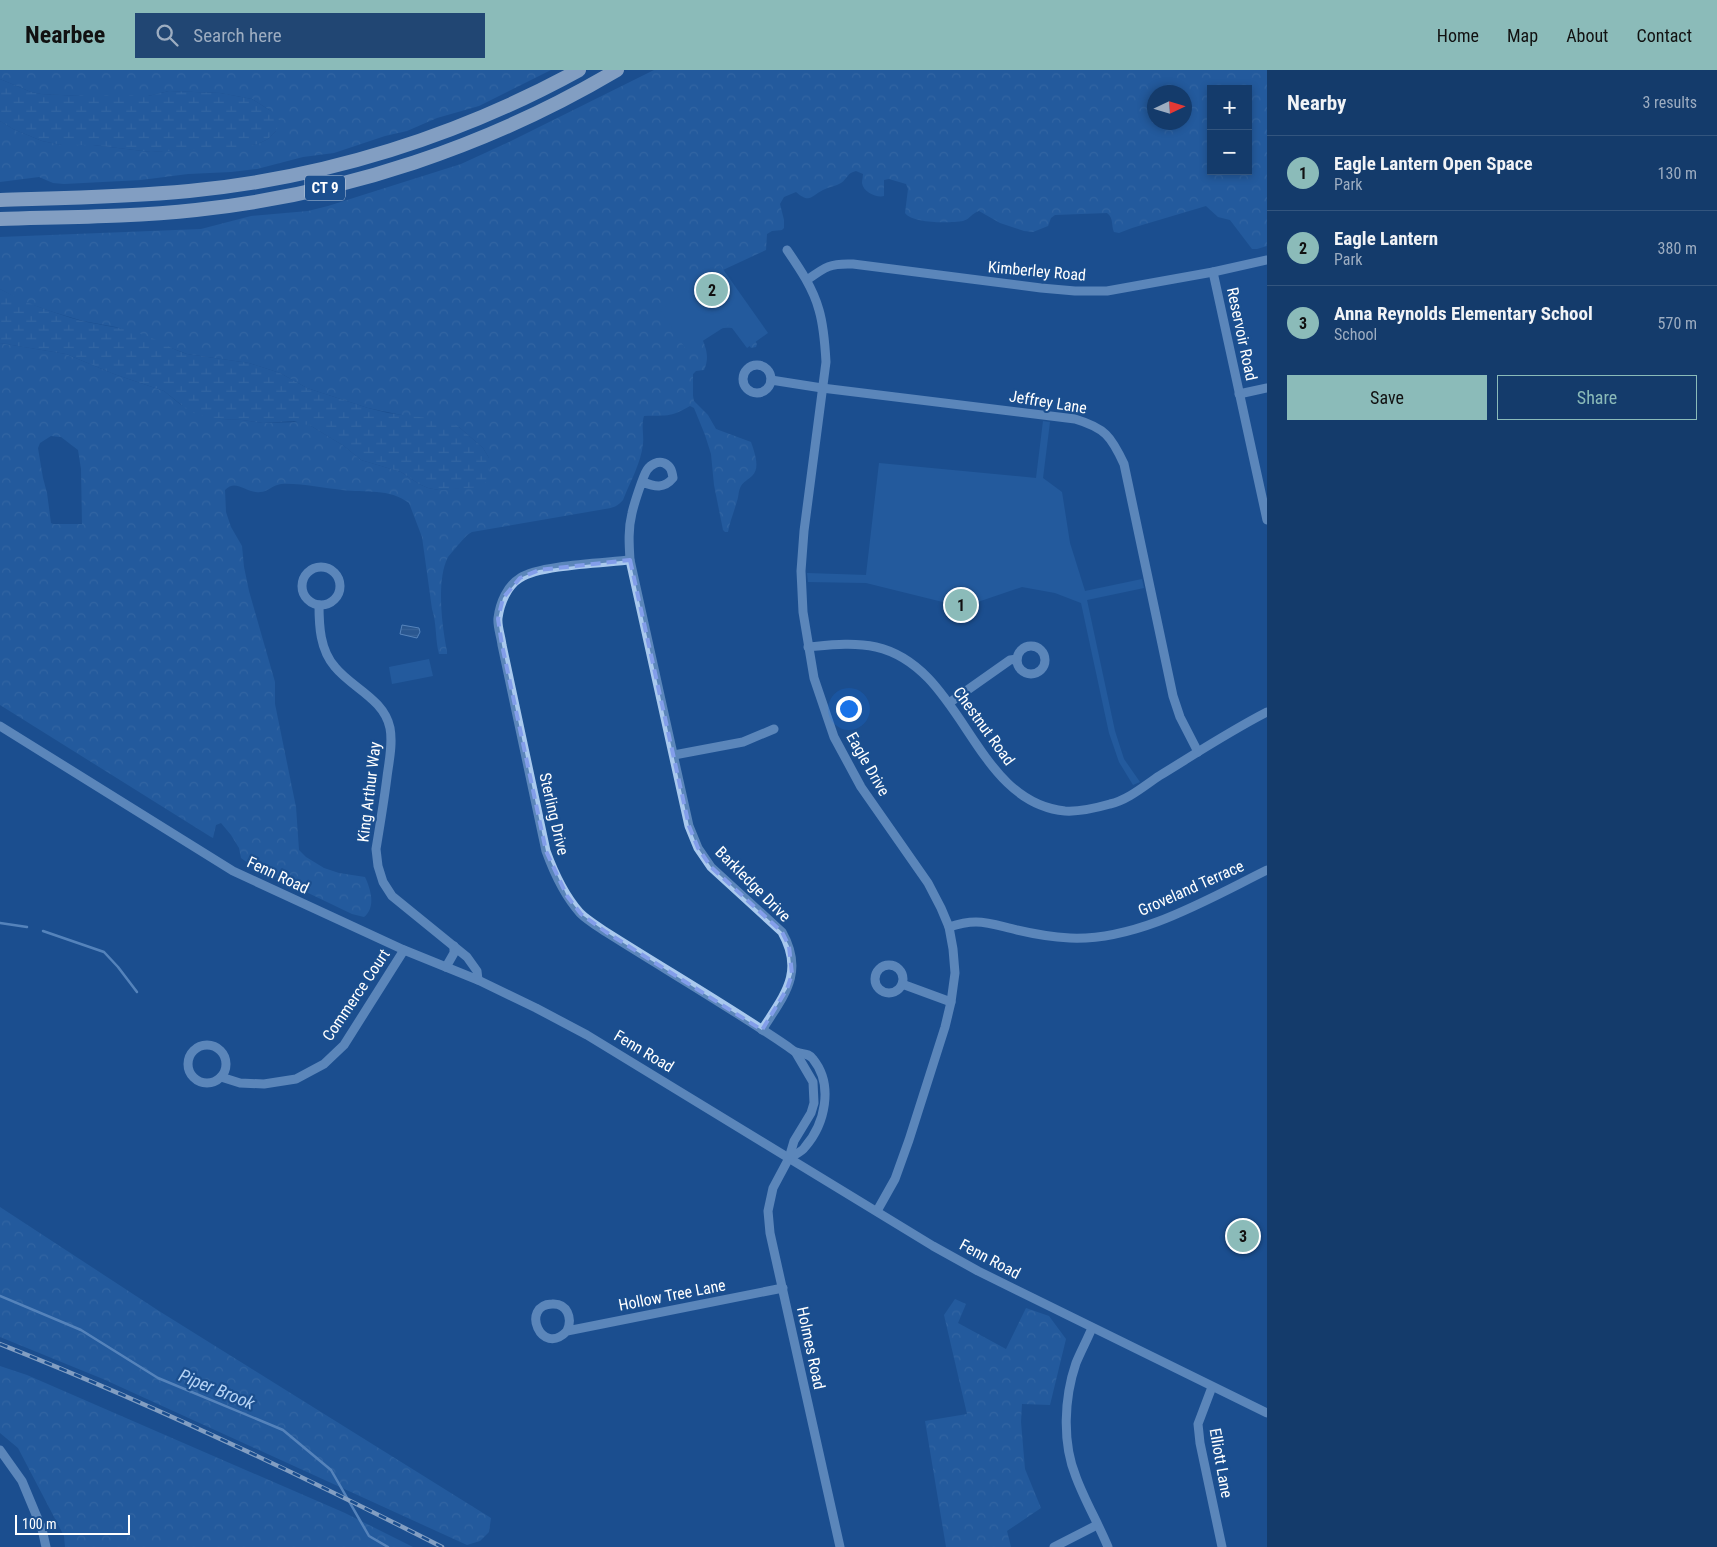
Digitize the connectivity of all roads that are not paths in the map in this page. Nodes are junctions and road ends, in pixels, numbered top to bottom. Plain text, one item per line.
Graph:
1 (579, 70) edge
2 (617, 70) edge
3 (0, 200) edge
4 (4, 220) edge
5 (787, 250) dead end
6 (1267, 260) edge
7 (1213, 272) junction
8 (807, 280) junction
9 (771, 380) dead end
10 (822, 388) junction
11 (1267, 388) edge
12 (1239, 394) junction
13 (643, 482) dead end
14 (1267, 518) edge
15 (630, 560) junction
16 (319, 605) junction
17 (808, 647) junction
18 (1018, 659) dead end
19 (949, 703) junction
20 (1267, 712) edge
21 (0, 726) edge
22 (774, 729) dead end
23 (1198, 752) junction
24 (674, 755) junction
25 (1267, 870) edge
26 (949, 927) junction
27 (454, 946) junction
28 (404, 950) junction
29 (446, 967) junction
30 (478, 980) junction
31 (902, 984) dead end
32 (951, 1002) junction
33 (762, 1030) junction
34 (221, 1078) junction
35 (790, 1158) junction
36 (877, 1211) junction
37 (783, 1288) junction
38 (1092, 1328) junction
39 (567, 1331) dead end
40 (1212, 1386) junction
41 (1267, 1413) edge
42 (0, 1450) edge
43 (1097, 1525) junction
44 (46, 1547) edge
45 (840, 1547) edge
46 (1054, 1547) edge
47 (1108, 1547) edge
48 (1222, 1547) edge

1 - 3 highway, CT 9
2 - 4 highway, CT 9
5 - 8 street, Eagle Drive
6 - 7 street, Kimberley Road
7 - 8 street, Kimberley Road
7 - 12 street, Reservoir Road
8 - 10 street, Eagle Drive
9 - 10 street, Jeffrey Lane
10 - 17 street, Eagle Drive
10 - 23 street, Jeffrey Lane
11 - 12 street
12 - 14 street, Reservoir Road
13 - 15 street, Barkledge Drive
15 - 24 street, Barkledge Drive
15 - 33 street, Sterling Drive
16 - 16 street
16 - 27 street, King Arthur Way
17 - 19 street, Chestnut Road
17 - 26 street, Eagle Drive
18 - 19 street
19 - 23 street, Chestnut Road
20 - 23 street, Chestnut Road
21 - 28 street, Fenn Road
22 - 24 street
24 - 33 street, Barkledge Drive
25 - 26 street, Groveland Terrace
26 - 32 street, Eagle Drive
27 - 29 street
27 - 30 street, King Arthur Way
28 - 29 street, Fenn Road
28 - 34 street, Commerce Court
29 - 30 street, Fenn Road
30 - 35 street, Fenn Road
31 - 32 street
32 - 36 street, Eagle Drive
33 - 35 street, Sterling Drive
34 - 34 street, Commerce Court
35 - 36 street, Fenn Road
35 - 37 street, Holmes Road
36 - 38 street, Fenn Road
37 - 39 street, Hollow Tree Lane
37 - 45 street, Holmes Road
38 - 40 street, Fenn Road
38 - 43 street
40 - 41 street, Fenn Road
40 - 48 street, Elliott Lane
42 - 44 street
43 - 46 street
43 - 47 street

